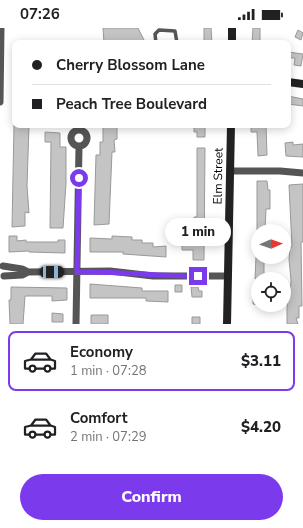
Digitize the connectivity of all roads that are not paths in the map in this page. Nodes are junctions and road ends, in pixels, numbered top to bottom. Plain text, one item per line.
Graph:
1 (1, 28) edge
2 (232, 28) edge
3 (156, 40) edge
4 (177, 40) edge
5 (232, 40) edge
6 (0, 66) edge
7 (291, 82) edge
8 (303, 84) edge
9 (0, 102) edge
10 (231, 128) edge
11 (79, 146) dead end
12 (230, 171) junction
13 (303, 174) edge
14 (2, 264) edge
15 (28, 272) junction
16 (77, 272) junction
17 (228, 276) junction
18 (2, 278) edge
19 (76, 324) edge
20 (227, 324) edge

1 - 6 street
2 - 5 main road
3 - 4 lane
6 - 9 street
7 - 8 main road
10 - 12 main road, Elm Street
11 - 16 street
12 - 13 street
12 - 17 main road, Elm Street
14 - 15 street
14 - 18 street
15 - 16 street
15 - 18 street
16 - 17 street
16 - 19 street
17 - 20 main road, Elm Street

